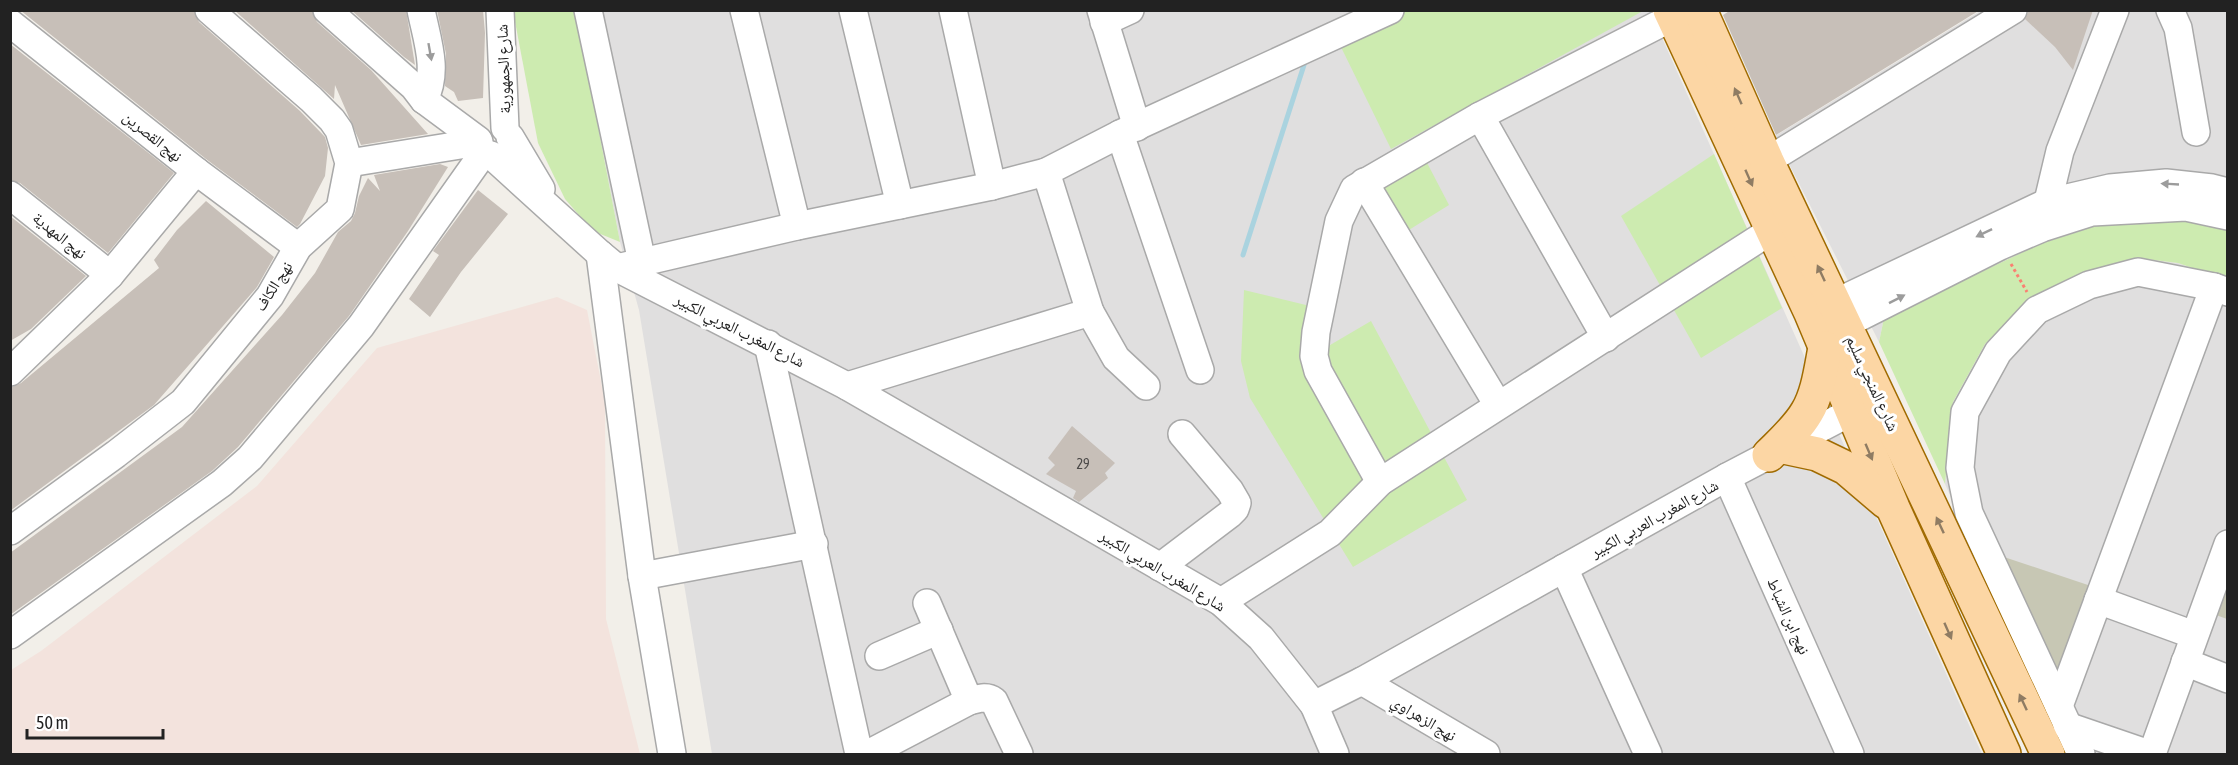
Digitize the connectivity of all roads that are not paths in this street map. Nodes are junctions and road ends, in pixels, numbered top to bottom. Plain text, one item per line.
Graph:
1 (209, 10) edge
2 (327, 10) edge
3 (421, 10) edge
4 (500, 10) edge
5 (588, 10) edge
6 (744, 10) edge
7 (853, 10) edge
8 (953, 10) edge
9 (1130, 10) edge
10 (1390, 10) edge
11 (2013, 10) edge
12 (2115, 10) edge
13 (2170, 10) edge
14 (1681, 13) edge
15 (1102, 16) edge
16 (11, 24) edge
17 (422, 94) junction
18 (1480, 116) junction
19 (1128, 130) junction
20 (2196, 132) dead end
21 (490, 139) junction
22 (2060, 152) junction
23 (1767, 160) junction
24 (349, 163) junction
25 (196, 171) junction
26 (1046, 171) junction
27 (1364, 182) junction
28 (993, 186) junction
29 (2228, 192) edge
30 (10, 195) edge
31 (2085, 203) junction
32 (900, 205) junction
33 (2044, 216) junction
34 (2228, 216) edge
35 (797, 226) junction
36 (1772, 230) junction
37 (298, 247) junction
38 (620, 261) junction
39 (110, 275) junction
40 (2221, 290) edge
41 (1090, 312) junction
42 (1827, 325) junction
43 (1606, 338) junction
44 (768, 344) junction
45 (15, 361) edge
46 (1200, 370) dead end
47 (847, 386) junction
48 (1146, 386) dead end
49 (1865, 404) junction
50 (1498, 405) junction
51 (1182, 434) dead end
52 (1776, 451) junction
53 (1727, 477) junction
54 (1380, 482) junction
55 (1893, 508) junction
56 (10, 531) edge
57 (814, 544) junction
58 (2228, 544) edge
59 (1160, 567) junction
60 (1564, 568) junction
61 (642, 576) junction
62 (2098, 600) junction
63 (1221, 602) junction
64 (927, 603) dead end
65 (12, 630) edge
66 (939, 630) junction
67 (2194, 635) junction
68 (879, 656) dead end
69 (2185, 662) junction
70 (2228, 679) edge
71 (1362, 681) junction
72 (969, 701) junction
73 (1314, 705) junction
74 (2063, 716) junction
75 (672, 754) edge
76 (859, 754) edge
77 (868, 754) edge
78 (1019, 754) edge
79 (1335, 754) edge
80 (1486, 754) edge
81 (1648, 754) edge
82 (1850, 754) edge
83 (2004, 754) edge
84 (2048, 754) edge
85 (2081, 754) edge
86 (2151, 754) edge

1 - 24 street, نهج الكاف
2 - 17 street, شارع المغرب العربي الكبير
3 -> 17 street
4 - 21 street, شارع الجمهورية
5 - 38 street
6 - 35 street
7 - 32 street
8 - 28 street
9 - 15 street
10 - 19 street
11 - 23 street
12 - 22 street
13 - 20 street
14 - 18 street
23 -> 14 main road, شارع المنجي سليم
14 -> 36 main road, شارع المنجي سليم
15 - 19 street
16 - 25 street, نهج القصرين
17 - 21 street, شارع المغرب العربي الكبير
18 - 27 street
18 - 43 street
19 - 26 street
19 - 46 street
21 - 24 street
21 - 38 street, شارع المغرب العربي الكبير
21 - 65 street
22 - 31 street
22 - 33 street
42 -> 23 main road, شارع المنجي سليم
24 - 37 street, نهج الكاف
25 - 37 street, نهج القصرين
25 - 39 street
26 - 28 street
26 - 41 street
27 - 50 street
27 - 54 street
28 - 32 street
29 -> 31 street
30 - 39 street, نهج المهدية
31 - 33 street
31 - 34 street
32 - 35 street
33 -> 42 street
42 -> 33 street
35 - 38 street
36 - 42 main road, شارع المنجي سليم
36 - 43 street
37 - 56 street, نهج الكاف
38 - 44 street, شارع المغرب العربي الكبير
38 - 61 street
39 - 45 street
40 - 62 street
40 - 74 street
41 - 47 street
41 - 48 street
42 - 49 main road, شارع المنجي سليم
42 - 52 main road
43 - 50 street
44 - 47 street, شارع المغرب العربي الكبير
44 - 57 street
47 - 59 street, شارع المغرب العربي الكبير
49 - 52 street, شارع المغرب العربي الكبير
49 -> 55 main road, شارع المنجي سليم
84 -> 49 main road, شارع المنجي سليم
50 - 54 street
51 - 59 street
52 - 53 street, شارع المغرب العربي الكبير
52 - 55 main road
53 - 60 street, شارع المغرب العربي الكبير
53 - 82 street, نهج ابن الشباط
54 - 63 street
55 -> 83 main road, شارع المنجي سليم
57 - 61 street
57 - 76 street
58 - 67 street
59 - 63 street, شارع المغرب العربي الكبير
60 - 71 street, شارع المغرب العربي الكبير
60 - 81 street
61 - 75 street
62 - 67 street
62 - 74 street
63 - 73 street, شارع المغرب العربي الكبير
64 - 66 street
66 - 68 street
66 - 72 street
67 - 69 street
69 - 70 street
69 - 86 street
71 - 73 street, شارع المغرب العربي الكبير
71 - 80 street, نهج الزهراوي
72 - 77 street
72 - 78 street
73 - 79 street
74 - 85 street
74 - 86 street

